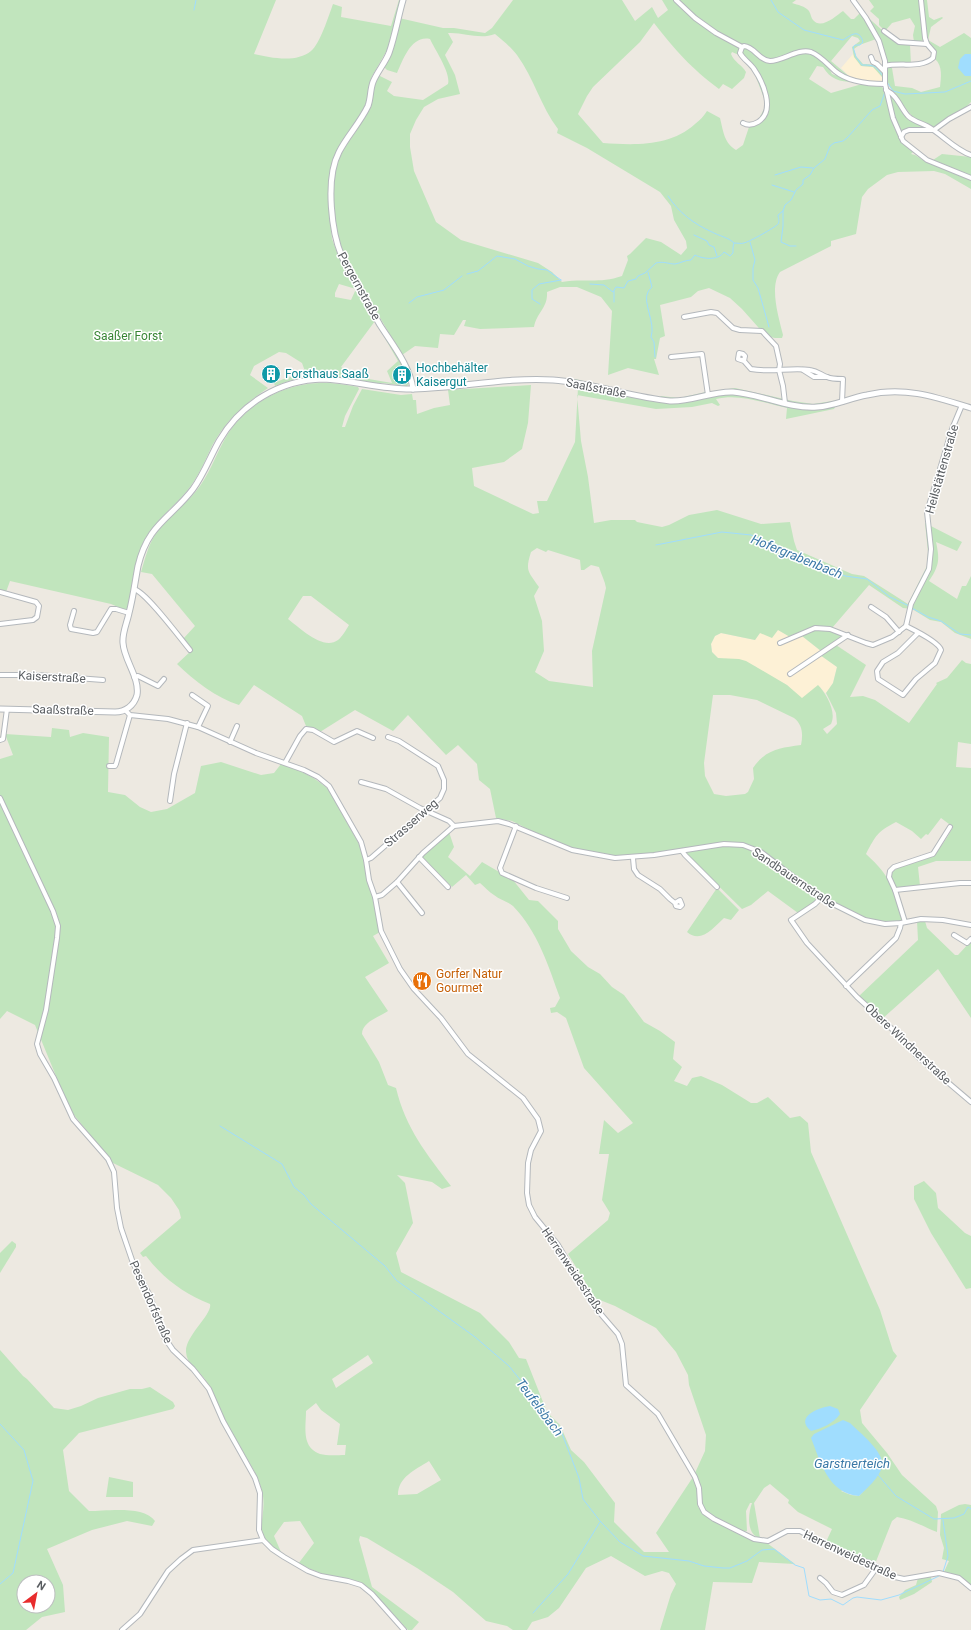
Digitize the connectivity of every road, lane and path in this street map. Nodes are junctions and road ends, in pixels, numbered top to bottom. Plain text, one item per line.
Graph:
1 (403, 0) edge
2 (676, 0) edge
3 (852, 0) edge
4 (921, 0) edge
5 (884, 31) dead end
6 (927, 44) junction
7 (742, 48) junction
8 (871, 57) dead end
9 (885, 66) junction
10 (885, 73) junction
11 (885, 83) junction
12 (886, 90) junction
13 (971, 107) edge
14 (743, 123) dead end
15 (934, 130) junction
16 (901, 138) junction
17 (970, 155) edge
18 (971, 178) edge
19 (684, 317) dead end
20 (671, 357) dead end
21 (744, 361) dead end
22 (779, 370) junction
23 (803, 370) junction
24 (827, 377) junction
25 (413, 389) junction
26 (708, 395) junction
27 (842, 402) junction
28 (785, 403) junction
29 (962, 405) junction
30 (971, 408) edge
31 (134, 589) junction
32 (0, 592) edge
33 (871, 607) dead end
34 (74, 611) dead end
35 (129, 613) junction
36 (0, 624) edge
37 (906, 626) junction
38 (899, 632) junction
39 (918, 633) junction
40 (848, 635) junction
41 (780, 643) dead end
42 (190, 650) dead end
43 (790, 674) dead end
44 (0, 675) edge
45 (134, 677) junction
46 (164, 679) dead end
47 (103, 680) dead end
48 (192, 695) dead end
49 (7, 709) junction
50 (0, 710) edge
51 (125, 710) junction
52 (130, 715) junction
53 (187, 723) junction
54 (237, 726) dead end
55 (198, 727) junction
56 (388, 737) dead end
57 (373, 738) dead end
58 (0, 740) edge
59 (230, 742) junction
60 (285, 763) junction
61 (109, 766) dead end
62 (361, 782) dead end
63 (0, 798) edge
64 (170, 801) dead end
65 (426, 811) junction
66 (454, 826) junction
67 (516, 826) junction
68 (950, 827) dead end
69 (682, 851) junction
70 (419, 857) junction
71 (633, 858) junction
72 (366, 860) junction
73 (397, 882) junction
74 (971, 883) edge
75 (448, 887) dead end
76 (717, 887) dead end
77 (895, 890) junction
78 (375, 897) junction
79 (567, 898) dead end
80 (821, 898) junction
81 (675, 903) dead end
82 (422, 914) dead end
83 (903, 923) junction
84 (971, 925) edge
85 (954, 935) dead end
86 (971, 939) edge
87 (846, 986) junction
88 (971, 1102) edge
89 (263, 1540) junction
90 (877, 1568) junction
91 (820, 1578) dead end
92 (971, 1588) edge
93 (122, 1630) edge
94 (404, 1630) edge

1 - 25 street, Pergernstraße
2 - 7 street
3 - 9 street
4 - 6 street
5 - 6 street
6 - 9 street
7 - 11 street
7 - 14 street
8 - 10 street
9 - 10 street
10 - 11 street
11 - 12 street
12 - 15 street
12 - 16 street
13 - 15 street
15 - 16 street
15 - 17 street
16 - 18 street
19 - 22 street
20 - 26 street
21 - 22 street
22 - 23 street
22 - 28 street
23 - 24 street
23 - 24 street
24 - 27 street
25 - 26 street, Saaßstraße
25 - 31 street, Saaßstraße
26 - 28 street, Saaßstraße
27 - 28 street, Saaßstraße
27 - 29 street, Saaßstraße
29 - 30 street, Saaßstraße
29 - 37 street, Heilstättenstraße
31 - 35 street, Saaßstraße
31 - 42 street
32 - 36 street
33 - 38 street
34 - 35 street
35 - 45 street, Saaßstraße
37 - 38 street
37 - 39 street
38 - 40 street
39 - 39 street
40 - 41 street
40 - 43 street
44 - 47 street, Kaiserstraße
45 - 46 street
45 - 51 street, Saaßstraße
48 - 55 street
49 - 50 street, Saaßstraße
49 - 51 street, Saaßstraße
49 - 58 street
51 - 52 street
52 - 53 street, Herrenweidestraße
52 - 61 street
53 - 55 street, Herrenweidestraße
53 - 64 street
54 - 59 street
55 - 59 street, Herrenweidestraße
56 - 65 street, Strasserweg
57 - 60 street
59 - 60 street, Herrenweidestraße
60 - 72 street, Herrenweidestraße
62 - 65 street
63 - 89 street, Pesendorfstraße
65 - 66 street
65 - 72 street, Strasserweg
66 - 67 street, Sandbauernstraße
66 - 70 street
67 - 71 street, Sandbauernstraße
67 - 79 street
68 - 77 street
69 - 71 street, Sandbauernstraße
69 - 76 street
69 - 80 street, Sandbauernstraße
70 - 73 street
70 - 75 street
71 - 81 street
72 - 78 street, Herrenweidestraße
73 - 78 street
73 - 82 street
74 - 77 street
77 - 83 street
78 - 90 street, Herrenweidestraße
80 - 83 street, Sandbauernstraße
80 - 87 street, Obere Windnerstraße
83 - 84 street, Sandbauernstraße
83 - 87 street
85 - 86 street
87 - 88 street, Obere Windnerstraße
89 - 93 street
89 - 94 street
90 - 91 street
90 - 92 street, Herrenweidestraße

